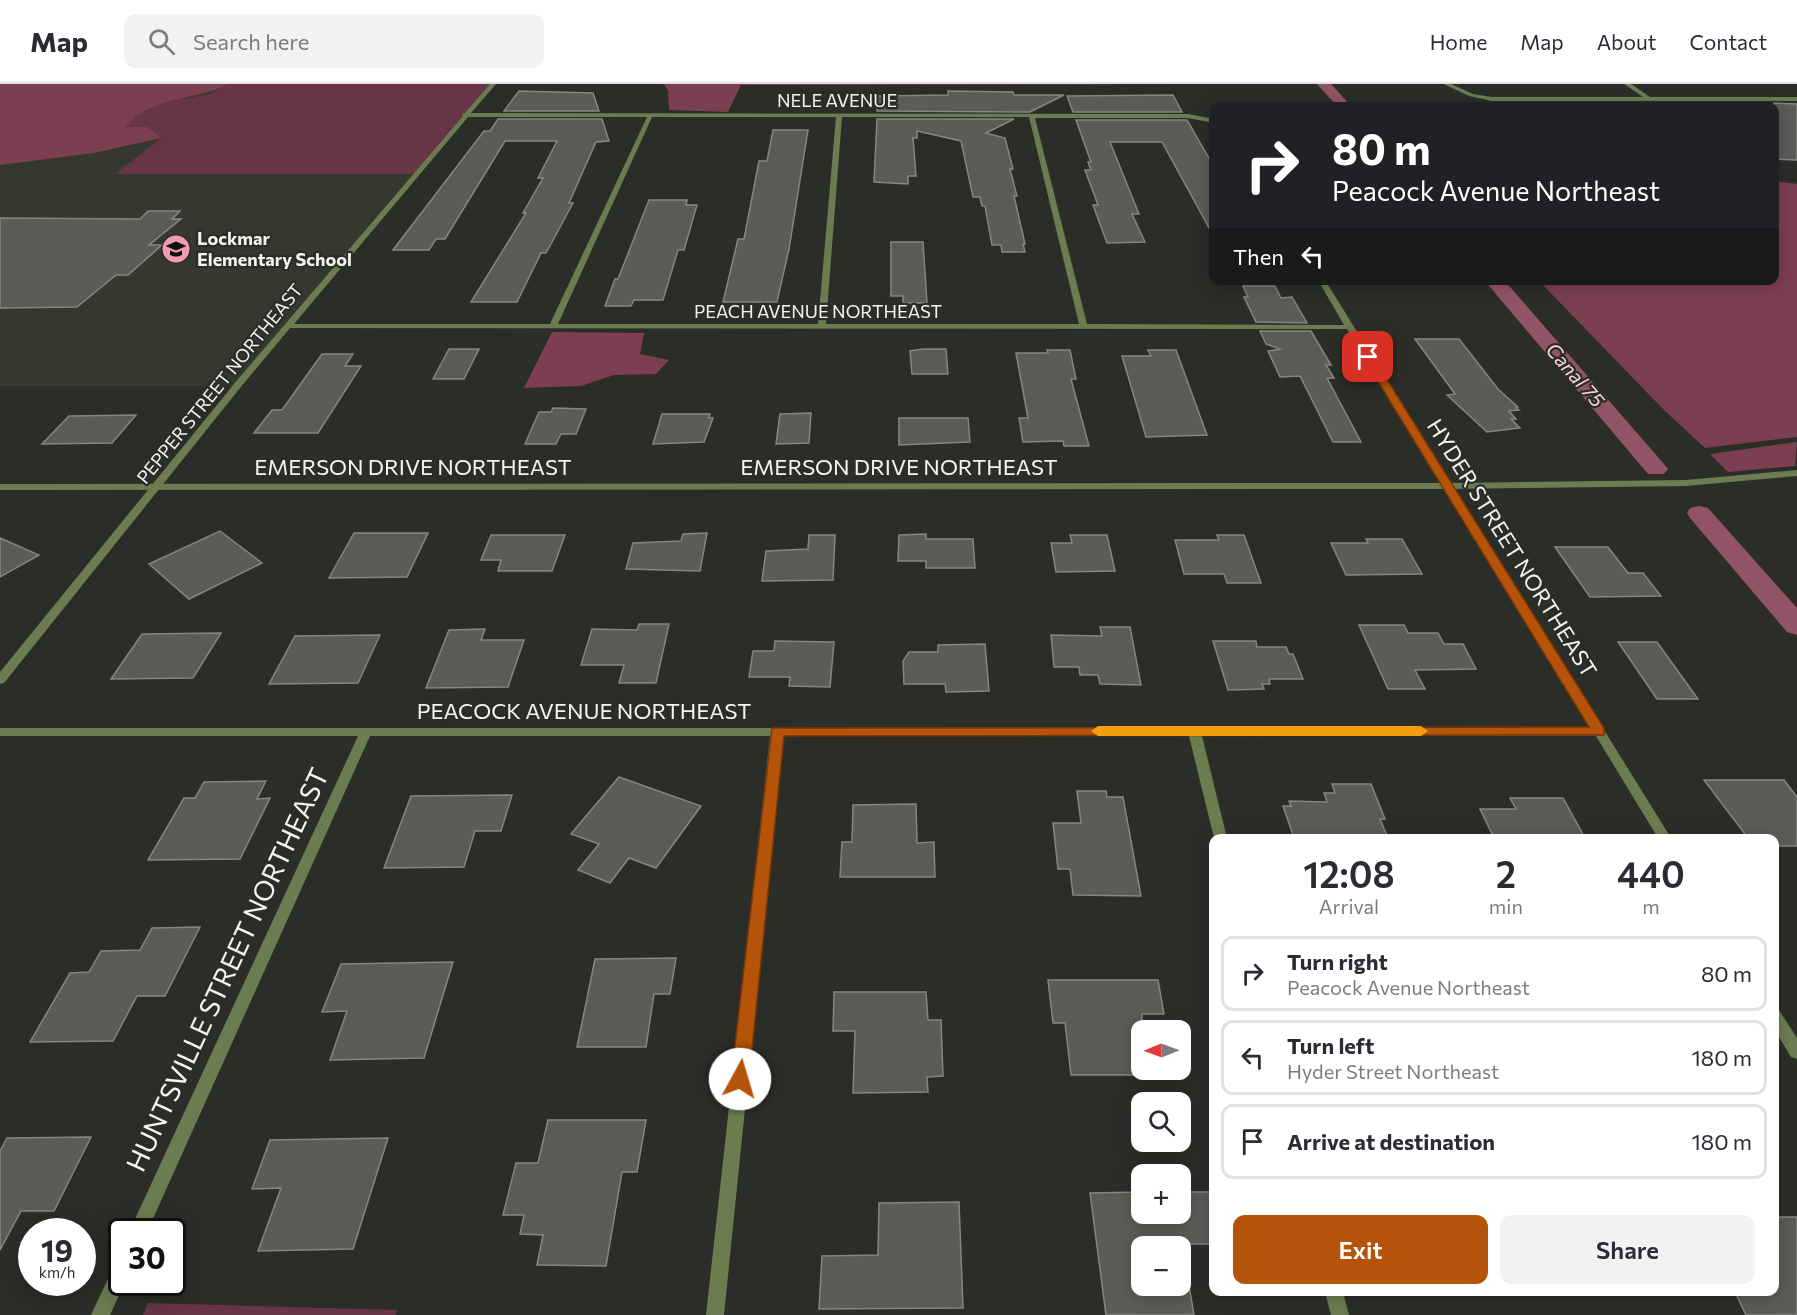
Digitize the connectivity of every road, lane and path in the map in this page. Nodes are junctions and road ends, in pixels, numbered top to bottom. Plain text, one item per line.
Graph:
1 (493, 84) edge
2 (1447, 84) edge
3 (1627, 84) edge
4 (1649, 99) junction
5 (1797, 99) edge
6 (464, 115) junction
7 (650, 116) junction
8 (839, 116) junction
9 (1032, 116) junction
10 (1209, 120) edge
11 (1324, 285) edge
12 (286, 326) junction
13 (553, 327) junction
14 (822, 327) junction
15 (1084, 327) junction
16 (1349, 327) junction
17 (1797, 473) edge
18 (1448, 486) junction
19 (0, 487) edge
20 (157, 487) junction
21 (0, 680) edge
22 (777, 731) junction
23 (1194, 731) junction
24 (0, 732) edge
25 (366, 732) junction
26 (1599, 732) junction
27 (1220, 834) edge
28 (1663, 834) edge
29 (1779, 1023) edge
30 (1797, 1052) edge
31 (144, 1218) edge
32 (109, 1296) edge
33 (1335, 1296) edge
34 (100, 1315) edge
35 (715, 1315) edge
36 (1340, 1315) edge

1 - 6 street, PEPPER STREET NORTHEAST
2 - 4 street
3 - 4 street
4 - 5 street
6 - 7 street, NELE AVENUE
6 - 12 street, PEPPER STREET NORTHEAST
7 - 8 street, NELE AVENUE
7 - 13 street
8 - 9 street, NELE AVENUE
8 - 14 street
9 - 10 street, NELE AVENUE
9 - 15 street
11 - 16 street, HYDER STREET NORTHEAST
12 - 13 street, PEACH AVENUE NORTHEAST
12 - 20 street, PEPPER STREET NORTHEAST
13 - 14 street, PEACH AVENUE NORTHEAST
14 - 15 street, PEACH AVENUE NORTHEAST
15 - 16 street, PEACH AVENUE NORTHEAST
16 - 18 street, HYDER STREET NORTHEAST
17 - 18 street, EMERSON DRIVE NORTHEAST
18 - 20 street, EMERSON DRIVE NORTHEAST
18 - 26 street, HYDER STREET NORTHEAST
19 - 20 street, EMERSON DRIVE NORTHEAST
20 - 21 street, PEPPER STREET NORTHEAST
22 - 23 street, PEACOCK AVENUE NORTHEAST
22 - 25 street, PEACOCK AVENUE NORTHEAST
22 - 35 street
23 - 26 street, PEACOCK AVENUE NORTHEAST
23 - 27 street
24 - 25 street, PEACOCK AVENUE NORTHEAST
25 - 31 street, HUNTSVILLE STREET NORTHEAST
26 - 28 street, HYDER STREET NORTHEAST
29 - 30 street
32 - 34 street
33 - 36 street

